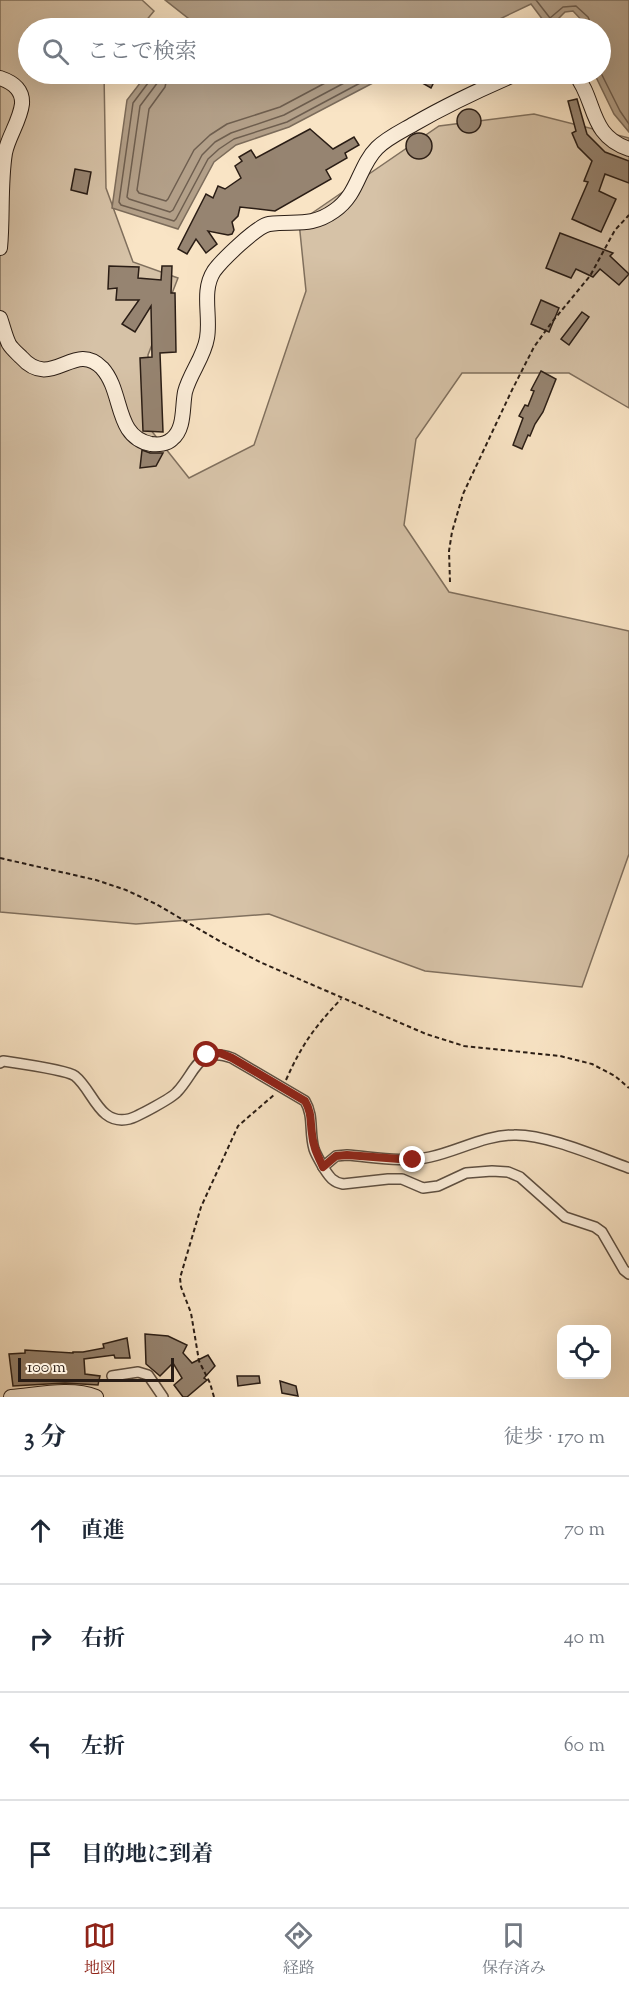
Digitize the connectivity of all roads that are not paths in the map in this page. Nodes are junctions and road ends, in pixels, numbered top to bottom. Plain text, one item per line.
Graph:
1 (0, 78) edge
2 (494, 84) edge
3 (583, 84) edge
4 (629, 149) edge
5 (0, 248) edge
6 (0, 318) edge
7 (0, 1063) edge
8 (323, 1167) junction
9 (629, 1168) edge
10 (629, 1274) edge
11 (112, 1376) dead end
12 (11, 1397) edge
13 (96, 1397) edge
14 (164, 1397) edge

1 - 5 main road
2 - 6 main road
3 - 4 main road
7 - 8 street
8 - 9 street
8 - 10 street
11 - 14 street
12 - 13 main road

